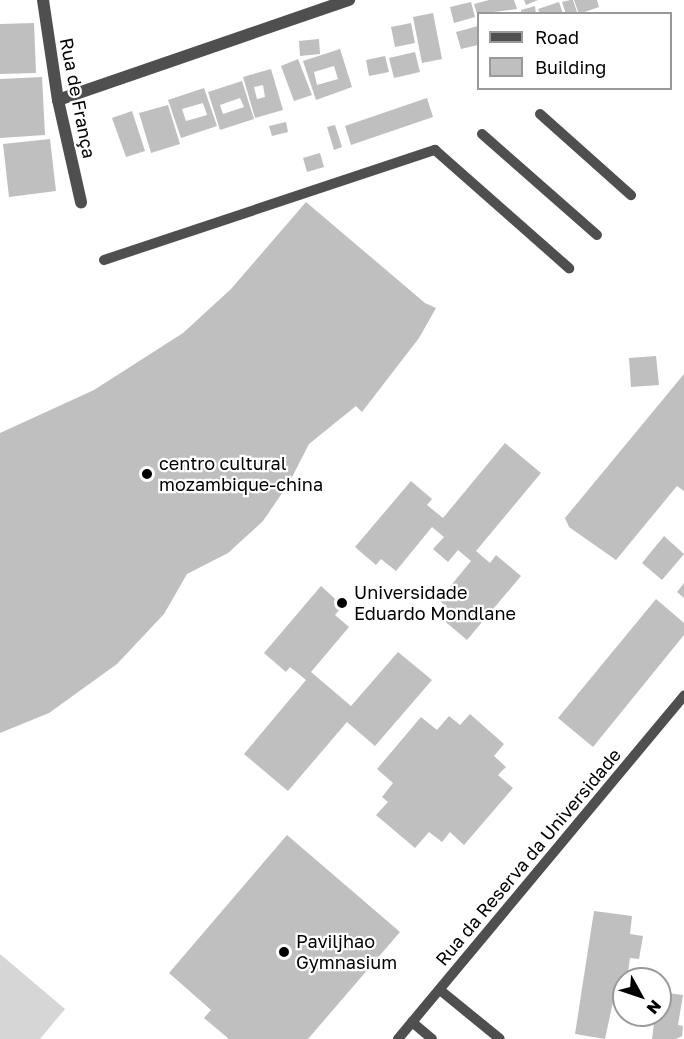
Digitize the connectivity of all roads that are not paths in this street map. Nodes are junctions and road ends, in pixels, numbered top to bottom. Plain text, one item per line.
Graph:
1 (43, 0) edge
2 (349, 0) edge
3 (58, 100) junction
4 (540, 114) dead end
5 (482, 134) dead end
6 (631, 195) dead end
7 (81, 202) dead end
8 (597, 235) dead end
9 (104, 260) dead end
10 (569, 268) dead end
11 (684, 696) edge
12 (440, 990) junction
13 (412, 1022) junction
14 (398, 1039) edge
15 (432, 1039) edge
16 (500, 1039) edge

1 - 3 street, Rua de França
2 - 3 street
3 - 7 street, Rua de França
4 - 6 lane
5 - 8 lane
9 - 10 lane
11 - 12 lane, Rua da Reserva da Universidade
12 - 13 lane, Rua da Reserva da Universidade
12 - 16 lane
13 - 14 lane, Rua da Reserva da Universidade
13 - 15 lane

